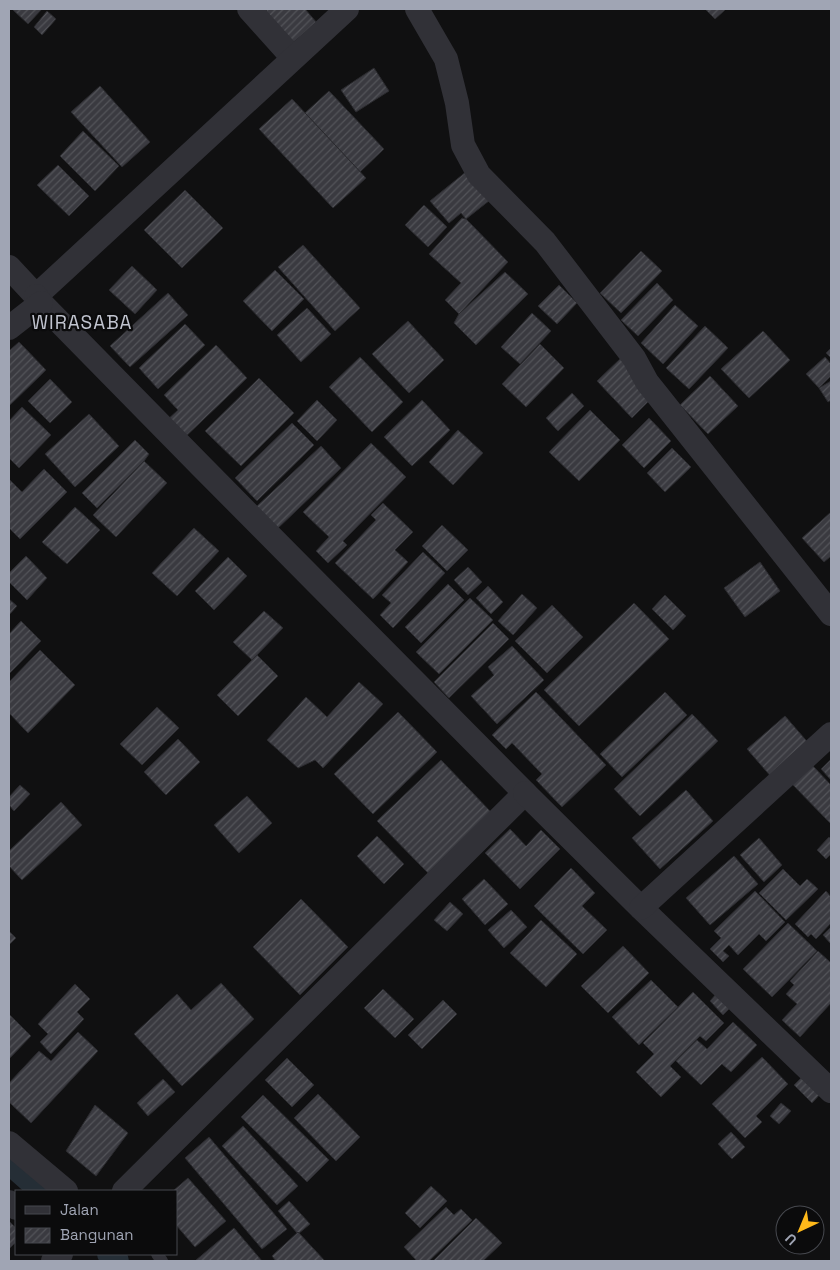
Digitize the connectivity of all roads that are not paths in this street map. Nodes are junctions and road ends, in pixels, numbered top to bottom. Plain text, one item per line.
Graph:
1 (249, 9) edge
2 (347, 9) edge
3 (417, 9) edge
4 (293, 58) junction
5 (9, 267) edge
6 (39, 300) junction
7 (9, 328) edge
8 (831, 614) edge
9 (831, 734) edge
10 (525, 793) junction
11 (641, 908) junction
12 (831, 1091) edge
13 (9, 1143) edge
14 (65, 1190) edge
15 (125, 1190) edge

1 - 4 street
2 - 4 street
3 - 8 street
4 - 6 street
5 - 6 street
6 - 7 street
6 - 10 street
9 - 11 street
10 - 11 street
10 - 15 street
11 - 12 street
13 - 14 street

